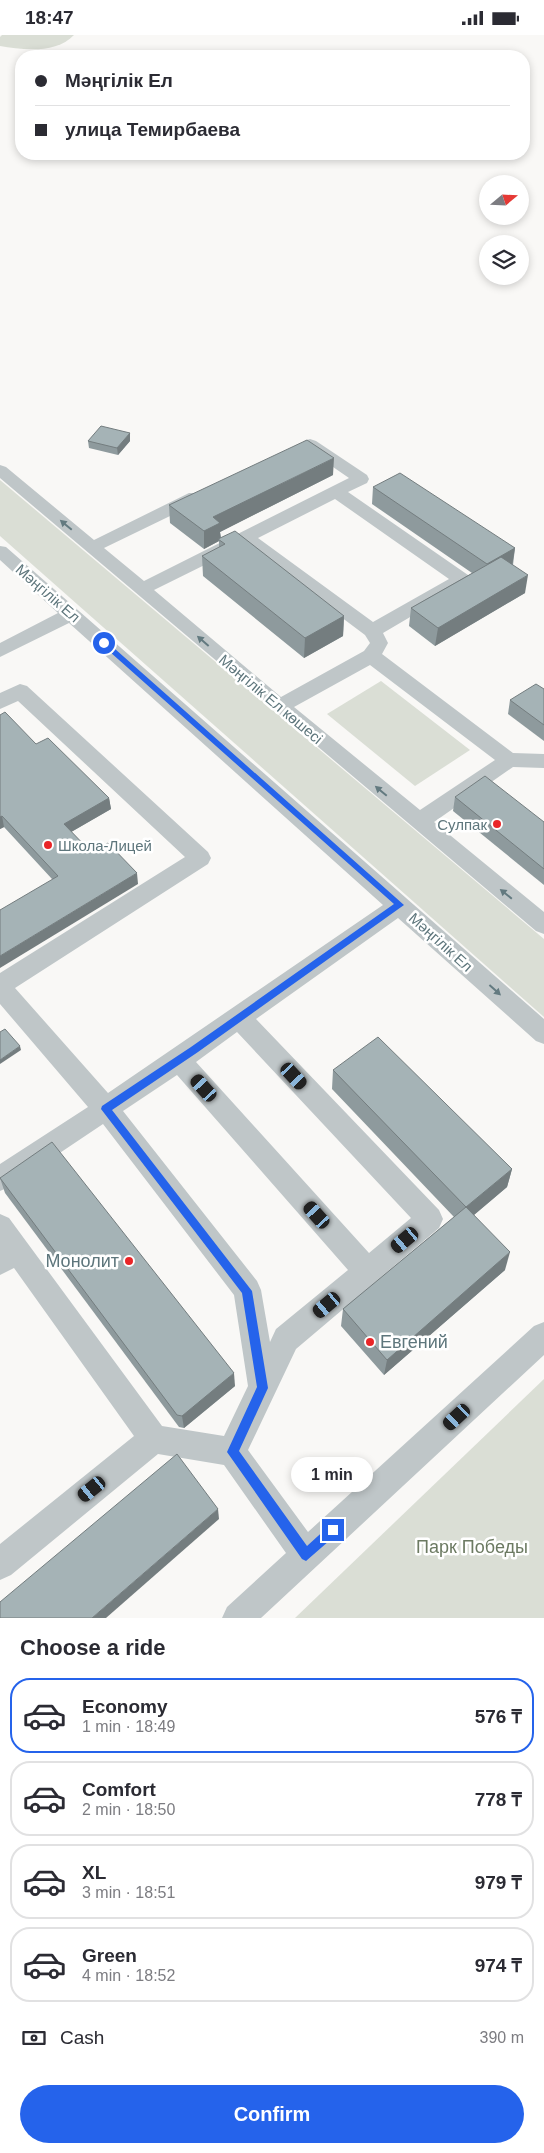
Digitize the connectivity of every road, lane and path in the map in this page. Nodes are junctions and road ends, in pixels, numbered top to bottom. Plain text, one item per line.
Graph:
1 (291, 451) edge
2 (0, 470) edge
3 (212, 489) edge
4 (336, 492) junction
5 (246, 537) junction
6 (99, 544) dead end
7 (0, 551) edge
8 (149, 586) dead end
9 (71, 614) junction
10 (372, 631) junction
11 (0, 651) edge
12 (371, 656) junction
13 (0, 702) edge
14 (280, 706) junction
15 (509, 760) junction
16 (544, 761) edge
17 (419, 822) junction
18 (400, 905) junction
19 (544, 925) edge
20 (0, 986) edge
21 (239, 1018) junction
22 (544, 1034) edge
23 (179, 1060) junction
24 (106, 1109) junction
25 (0, 1179) edge
26 (0, 1227) edge
27 (8, 1256) edge
28 (367, 1271) junction
29 (544, 1336) edge
30 (263, 1388) junction
31 (154, 1439) junction
32 (232, 1452) junction
33 (306, 1555) junction
34 (0, 1564) edge
35 (238, 1618) edge

1 - 4 street
14 -> 2 street, Мәңгілік Ел көшесі
3 - 6 street
4 - 5 street
4 - 10 street
5 - 8 street
5 - 10 street
7 - 9 street, Мәңгілік Ел
9 - 11 street
9 - 18 street, Мәңгілік Ел
10 - 12 street
12 - 14 street
12 - 15 street
13 - 20 street
17 -> 14 street, Мәңгілік Ел көшесі
15 - 16 street
15 - 17 street
19 -> 17 street, Мәңгілік Ел көшесі
18 - 21 street
18 -> 22 street, Мәңгілік Ел
20 - 24 street
21 - 23 street
21 - 28 street
23 - 24 street
23 - 28 street
24 - 25 street
24 - 30 street
26 - 27 street
27 - 31 street
28 - 30 street
29 - 33 street
30 - 32 street
31 - 32 street
31 - 34 street
32 - 33 street
33 - 35 street

